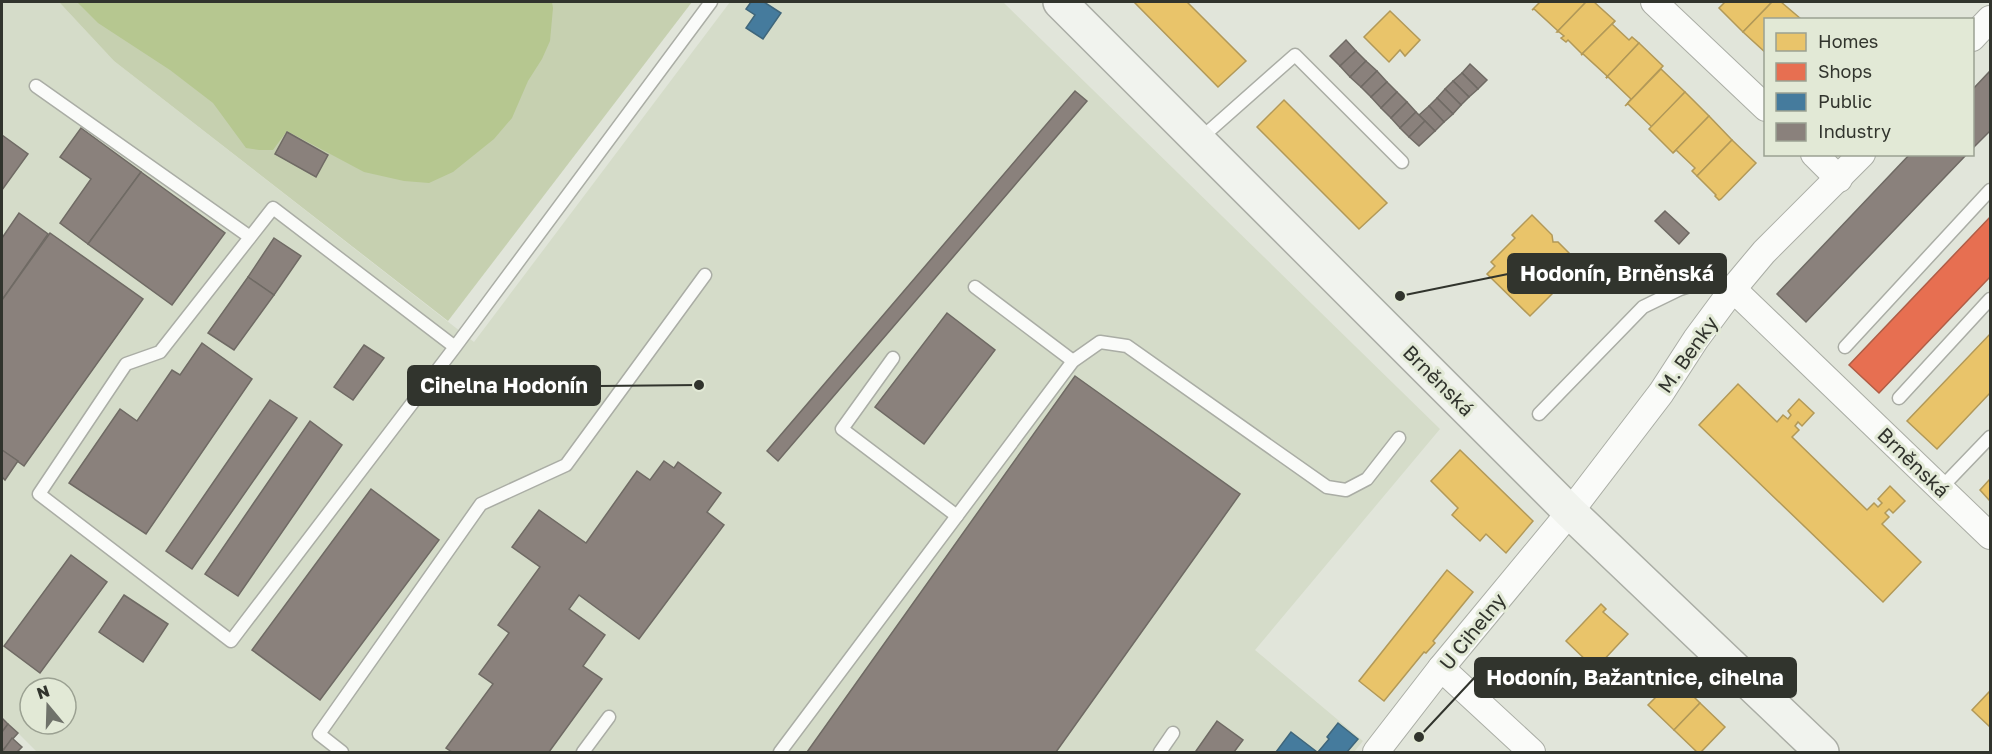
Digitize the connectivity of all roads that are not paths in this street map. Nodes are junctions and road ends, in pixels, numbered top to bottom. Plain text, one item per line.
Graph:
1 (711, 2) edge
2 (1060, 2) edge
3 (1654, 2) edge
4 (1990, 19) edge
5 (1974, 36) edge
6 (36, 86) dead end
7 (1764, 106) edge
8 (1199, 140) junction
9 (1816, 156) edge
10 (1860, 156) edge
11 (1402, 162) dead end
12 (1839, 178) junction
13 (1990, 190) edge
14 (250, 237) junction
15 (705, 275) dead end
16 (975, 287) dead end
17 (1733, 289) junction
18 (1990, 299) edge
19 (455, 346) junction
20 (1845, 347) dead end
21 (893, 358) dead end
22 (1073, 361) junction
23 (1899, 398) dead end
24 (1539, 414) dead end
25 (1990, 437) edge
26 (1399, 438) dead end
27 (1941, 488) junction
28 (1570, 512) junction
29 (957, 516) junction
30 (1990, 536) edge
31 (1441, 668) junction
32 (609, 717) dead end
33 (1173, 733) dead end
34 (342, 753) edge
35 (583, 753) edge
36 (780, 753) edge
37 (1160, 753) edge
38 (1376, 753) edge
39 (1532, 753) edge
40 (1822, 753) edge

1 - 19 lane
2 - 8 main road, Brněnská
3 - 7 street
4 - 5 street
6 - 14 lane
8 - 11 lane
8 - 28 main road, Brněnská
9 - 12 street
10 - 12 street, M. Benky
12 - 17 street, M. Benky
13 - 20 lane
14 - 19 lane
14 - 19 lane
15 - 34 lane
16 - 22 lane
17 - 24 lane
17 - 27 street, Brněnská
17 - 28 street, M. Benky
18 - 23 lane
21 - 29 lane
22 - 26 lane
22 - 29 lane
25 - 27 lane
27 - 30 street, Brněnská
28 - 31 street, U Cihelny
28 - 40 main road, Brněnská
29 - 36 lane
31 - 38 street, U Cihelny
31 - 39 street
32 - 35 lane
33 - 37 lane

